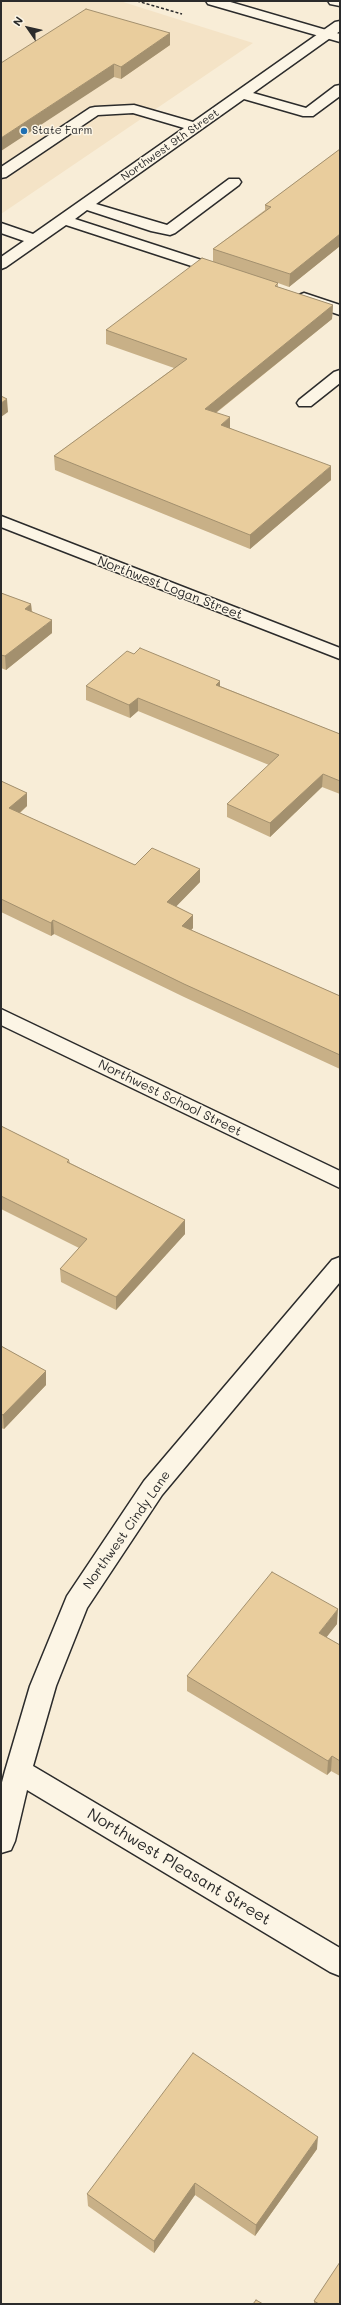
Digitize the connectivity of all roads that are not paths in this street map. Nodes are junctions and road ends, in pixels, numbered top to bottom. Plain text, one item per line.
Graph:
1 (213, 1) edge
2 (335, 1) edge
3 (340, 2) edge
4 (340, 26) edge
5 (334, 36) edge
6 (340, 89) edge
7 (243, 94) junction
8 (195, 127) junction
9 (1, 174) edge
10 (234, 182) dead end
11 (85, 205) junction
12 (64, 220) junction
13 (1, 228) edge
14 (35, 240) junction
15 (1, 264) edge
16 (235, 275) edge
17 (287, 293) edge
18 (340, 310) edge
19 (340, 375) edge
20 (305, 403) dead end
21 (1, 521) edge
22 (340, 654) edge
23 (1, 1016) edge
24 (340, 1180) edge
25 (340, 1266) edge
26 (18, 1770) junction
27 (1, 1841) edge
28 (340, 1963) edge

1 - 5 street
2 - 3 street
4 - 5 street, Northwest 9th Street
5 - 7 street, Northwest 9th Street
6 - 7 street
7 - 8 street, Northwest 9th Street
8 - 9 street
8 - 11 street, Northwest 9th Street
10 - 11 street
11 - 12 street, Northwest 9th Street
12 - 14 street, Northwest 9th Street
12 - 16 street
13 - 14 street
14 - 15 street, Northwest 9th Street
17 - 18 street
19 - 20 street
21 - 22 street, Northwest Logan Street
23 - 24 street, Northwest School Street
25 - 26 street, Northwest Cindy Lane
26 - 27 street, Northwest Cindy Lane
26 - 28 street, Northwest Pleasant Street

